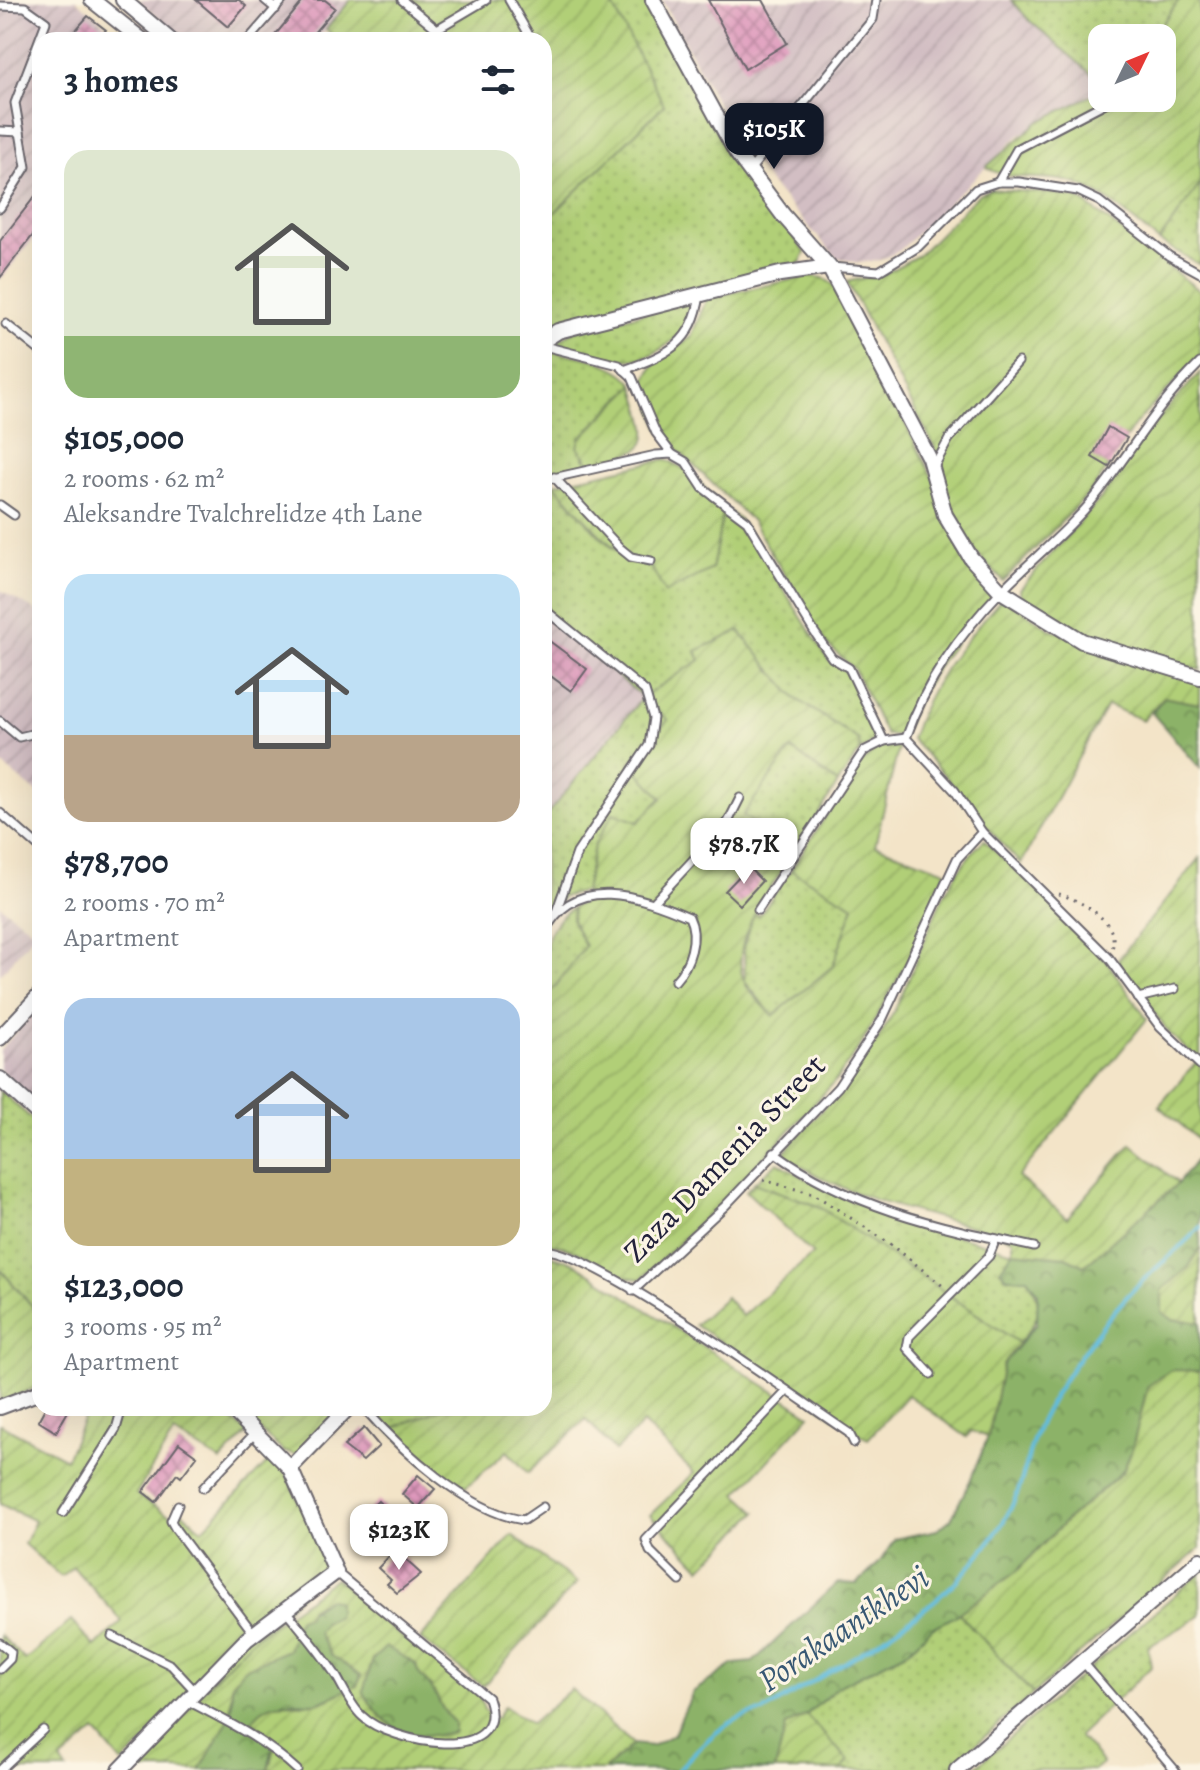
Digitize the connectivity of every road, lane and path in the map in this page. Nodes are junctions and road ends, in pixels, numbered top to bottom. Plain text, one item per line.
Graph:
1 (92, 0) edge
2 (123, 0) edge
3 (265, 0) edge
4 (283, 0) edge
5 (402, 0) edge
6 (486, 0) edge
7 (509, 0) edge
8 (653, 0) edge
9 (876, 0) edge
10 (28, 3) edge
11 (0, 6) edge
12 (276, 9) junction
13 (437, 29) junction
14 (42, 32) edge
15 (132, 32) edge
16 (161, 32) edge
17 (255, 32) edge
18 (439, 32) edge
19 (527, 32) edge
20 (32, 59) edge
21 (1088, 112) edge
22 (0, 131) edge
23 (20, 132) junction
24 (750, 170) junction
25 (998, 182) junction
26 (0, 208) edge
27 (829, 267) junction
28 (1190, 267) junction
29 (1200, 273) edge
30 (1200, 280) edge
31 (700, 295) junction
32 (6, 324) dead end
33 (552, 336) edge
34 (32, 345) edge
35 (552, 345) edge
36 (1018, 362) dead end
37 (1200, 363) edge
38 (624, 370) junction
39 (672, 454) junction
40 (933, 472) junction
41 (554, 477) joint
42 (0, 505) edge
43 (14, 515) dead end
44 (651, 561) dead end
45 (1001, 591) junction
46 (552, 615) edge
47 (1200, 677) edge
48 (0, 721) edge
49 (32, 734) edge
50 (906, 738) junction
51 (884, 741) junction
52 (740, 798) dead end
53 (0, 813) edge
54 (982, 832) junction
55 (32, 841) edge
56 (1040, 888) junction
57 (654, 902) junction
58 (758, 910) dead end
59 (556, 912) junction
60 (552, 919) edge
61 (1109, 958) junction
62 (675, 981) dead end
63 (1175, 989) dead end
64 (1138, 998) junction
65 (32, 1004) edge
66 (0, 1038) edge
67 (1200, 1065) edge
68 (0, 1079) edge
69 (32, 1108) edge
70 (774, 1152) junction
71 (752, 1177) junction
72 (996, 1239) junction
73 (1034, 1247) dead end
74 (552, 1252) edge
75 (633, 1291) junction
76 (951, 1293) junction
77 (931, 1374) dead end
78 (787, 1391) junction
79 (32, 1395) edge
80 (0, 1407) edge
81 (120, 1416) edge
82 (239, 1416) edge
83 (340, 1416) edge
84 (371, 1416) edge
85 (256, 1432) junction
86 (854, 1443) dead end
87 (290, 1468) junction
88 (203, 1488) dead end
89 (178, 1505) dead end
90 (543, 1507) dead end
91 (63, 1513) dead end
92 (1200, 1560) edge
93 (336, 1572) junction
94 (680, 1581) dead end
95 (286, 1611) junction
96 (254, 1634) junction
97 (112, 1636) dead end
98 (0, 1643) edge
99 (1082, 1661) junction
100 (0, 1669) edge
101 (192, 1697) junction
102 (43, 1730) dead end
103 (0, 1770) edge
104 (120, 1770) edge
105 (297, 1770) edge
106 (957, 1770) edge
107 (1175, 1770) edge

1 - 15 street
2 - 16 street
3 - 12 lane
4 - 12 lane
5 - 13 lane
6 - 13 lane
7 - 19 lane
8 - 24 street
9 - 24 lane
10 - 11 lane
10 - 14 lane
12 - 17 lane
13 - 18 lane
20 - 23 lane
21 - 25 lane
22 - 23 lane
23 - 26 lane
24 - 27 street
25 - 27 lane
25 - 28 lane
27 - 31 street
27 - 40 street
28 - 29 lane
28 - 30 lane
31 - 33 street
31 - 38 lane
32 - 34 lane
35 - 38 lane
36 - 40 lane
37 - 45 lane
38 - 39 lane
39 - 41 lane
39 - 51 lane
40 - 45 street
41 - 44 lane
42 - 43 lane
45 - 47 street
45 - 50 lane
46 - 59 lane
48 - 49 lane
50 - 51 lane
50 - 54 lane
51 - 58 lane
52 - 57 lane
53 - 55 lane
54 - 56 lane
54 - 70 lane, Zaza Damenia Street
56 - 61 lane
56 - 61 path
57 - 59 lane
57 - 62 lane
59 - 60 lane
61 - 64 lane
63 - 64 lane
64 - 67 lane
65 - 66 street
68 - 69 street
70 - 71 lane, Zaza Damenia Street
70 - 72 lane
71 - 75 lane, Zaza Damenia Street
71 - 76 path
72 - 73 lane
72 - 76 lane
74 - 75 lane, Zaza Damenia Street
75 - 78 lane
76 - 77 lane
78 - 86 lane
78 - 94 lane
79 - 80 street
81 - 91 lane
82 - 85 street
83 - 87 street
84 - 90 lane
85 - 87 street
85 - 88 lane
87 - 93 street
89 - 96 lane
92 - 99 street
93 - 95 street
93 - 95 lane
95 - 96 street
96 - 101 street
97 - 101 lane
98 - 100 lane
99 - 106 street
99 - 107 lane
101 - 104 street
101 - 105 lane
102 - 103 lane

